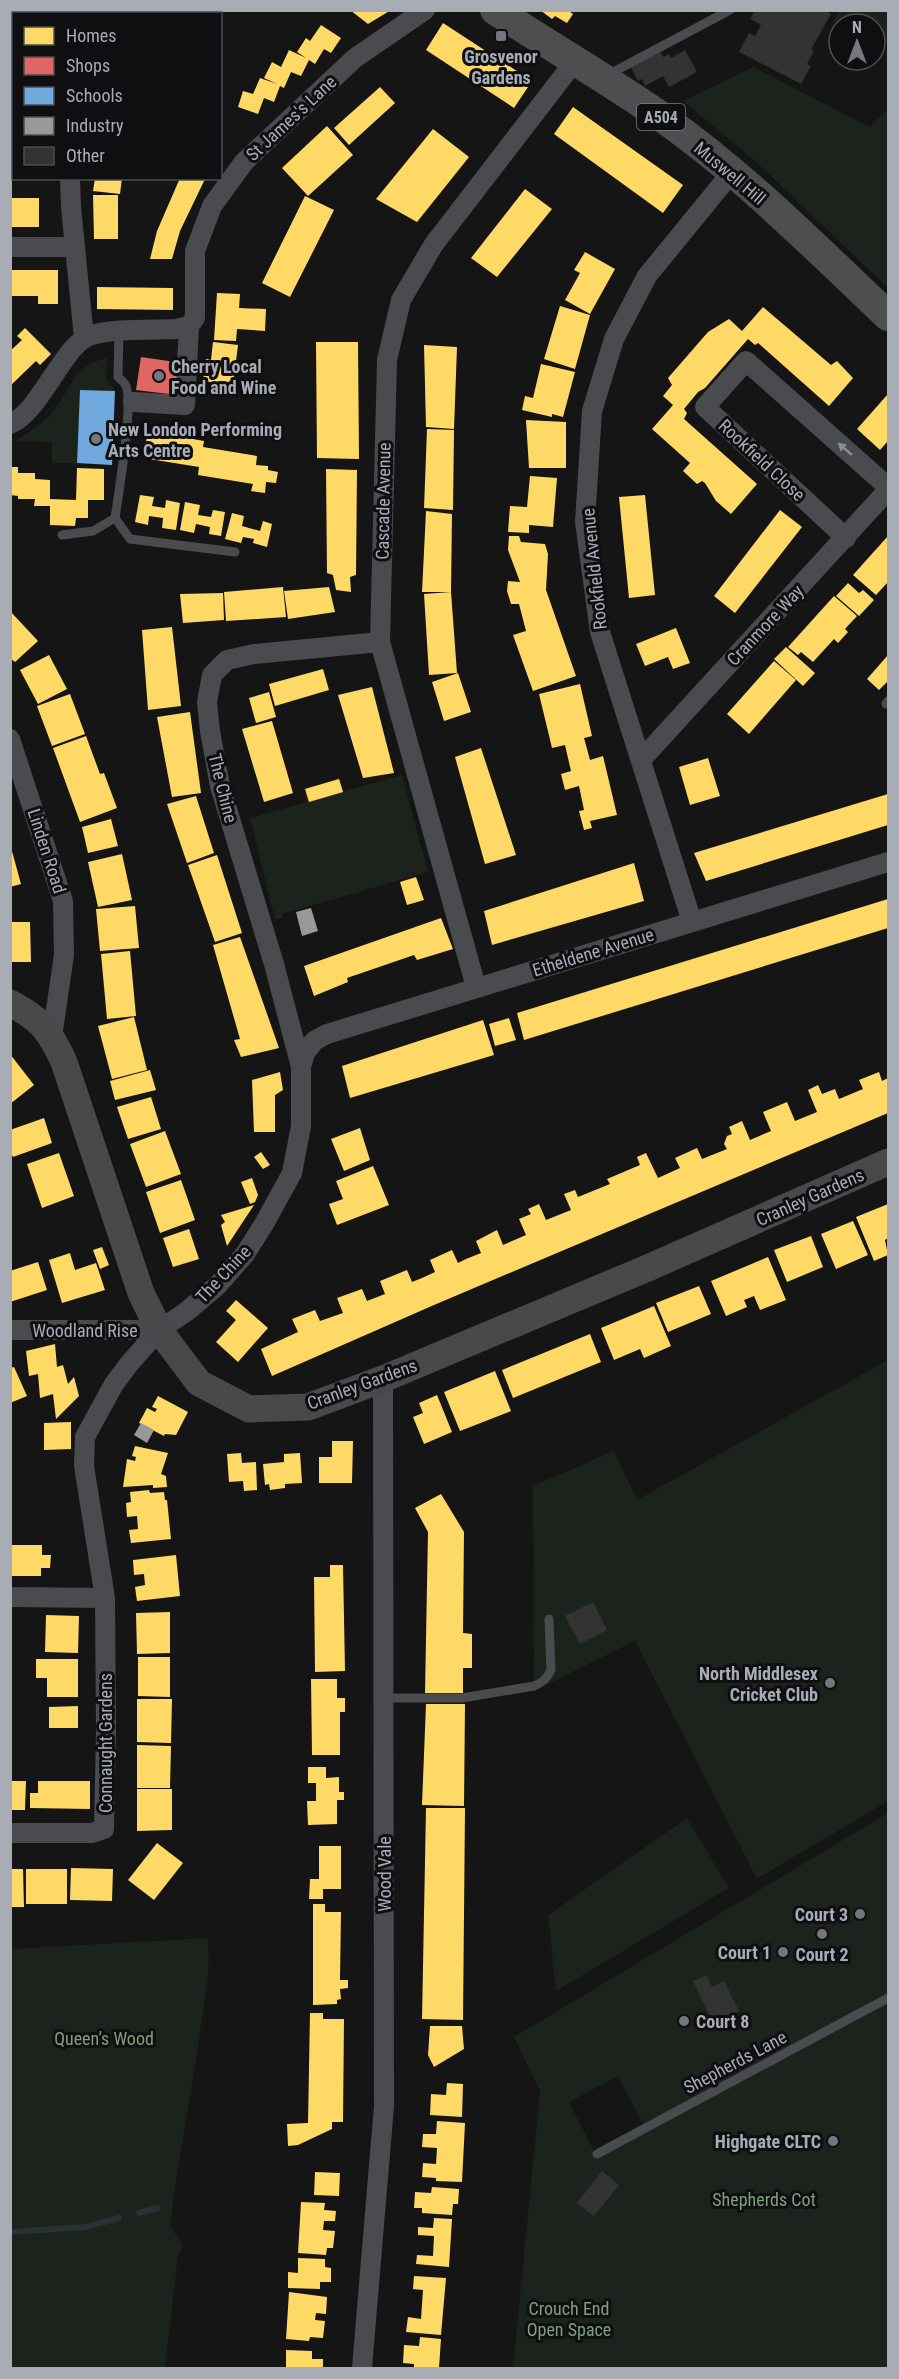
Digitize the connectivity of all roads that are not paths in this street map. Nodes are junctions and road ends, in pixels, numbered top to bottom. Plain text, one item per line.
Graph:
1 (425, 10) edge
2 (495, 10) edge
3 (730, 10) edge
4 (575, 61) junction
5 (607, 80) junction
6 (732, 172) junction
7 (70, 180) edge
8 (74, 247) junction
9 (10, 248) edge
10 (888, 316) edge
11 (189, 326) junction
12 (119, 332) junction
13 (84, 338) junction
14 (133, 402) dead end
15 (10, 424) edge
16 (888, 489) edge
17 (115, 519) junction
18 (62, 535) dead end
19 (846, 538) junction
20 (235, 552) dead end
21 (380, 642) junction
22 (10, 740) edge
23 (640, 760) junction
24 (888, 862) edge
25 (692, 922) junction
26 (476, 987) junction
27 (10, 1003) edge
28 (52, 1037) junction
29 (303, 1060) junction
30 (888, 1162) edge
31 (10, 1330) edge
32 (159, 1330) junction
33 (383, 1379) junction
34 (10, 1597) edge
35 (105, 1598) junction
36 (549, 1619) dead end
37 (383, 1698) junction
38 (10, 1833) edge
39 (888, 1998) edge
40 (597, 2154) dead end
41 (362, 2368) edge

1 - 11 street, St James's Lane
2 - 4 main road, Muswell Hill / A504
3 - 5 lane
4 - 5 main road, Muswell Hill / A504
4 - 21 street, Cascade Avenue
5 - 6 main road, Muswell Hill / A504
6 - 10 main road, Muswell Hill / A504
6 - 23 street, Rookfield Avenue
7 - 8 street
8 - 9 street
8 - 13 street
11 - 12 street
11 - 14 street, St James's Lane
12 - 13 street
12 - 17 lane
13 - 15 street
16 - 19 street, Cranmore Way
16 -> 19 street, Rookfield Close
17 - 18 lane
17 - 20 lane
19 - 23 street, Cranmore Way
21 - 26 street, Cascade Avenue
21 - 29 street, The Chine
22 - 28 street, Linden Road
23 - 25 street, Rookfield Avenue
24 - 25 street, Etheldene Avenue
25 - 26 street, Etheldene Avenue
26 - 29 street, Etheldene Avenue
27 - 28 street, Cranley Gardens
28 - 32 street, Cranley Gardens
29 - 32 street, The Chine
30 - 33 street, Cranley Gardens
31 - 32 street, Woodland Rise
32 - 33 street, Cranley Gardens
32 - 35 street, Connaught Gardens
33 - 37 street, Wood Vale
34 - 35 street
35 - 38 street, Connaught Gardens
36 - 37 lane
37 - 41 street, Wood Vale
39 - 40 lane, Shepherds Lane

